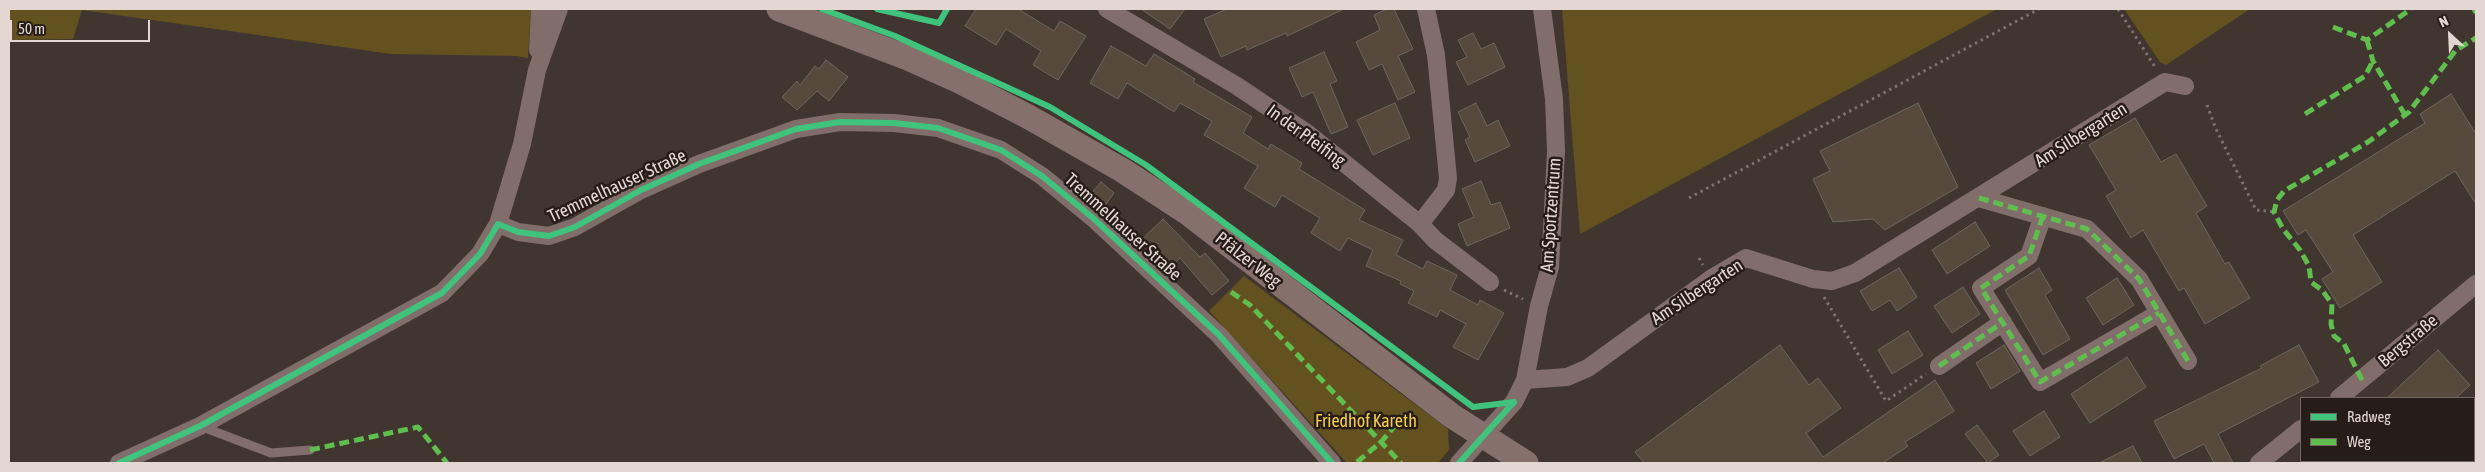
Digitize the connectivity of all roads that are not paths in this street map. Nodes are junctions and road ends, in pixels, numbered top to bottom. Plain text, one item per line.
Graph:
1 (540, 9) edge
2 (559, 9) edge
3 (779, 9) edge
4 (1107, 9) edge
5 (1426, 9) edge
6 (1542, 9) edge
7 (537, 70) junction
8 (2185, 86) dead end
9 (1979, 198) junction
10 (2043, 216) junction
11 (498, 224) junction
12 (1420, 224) junction
13 (1490, 282) dead end
14 (2476, 284) edge
15 (2159, 313) junction
16 (2003, 322) junction
17 (2188, 361) dead end
18 (1939, 366) road end
19 (1525, 380) junction
20 (2340, 397) edge
21 (200, 426) junction
22 (2300, 430) edge
23 (1483, 435) junction
24 (310, 450) dead end
25 (120, 463) edge
26 (1332, 463) edge
27 (1458, 463) edge
28 (1526, 463) edge
29 (2259, 463) edge

1 - 7 street
2 - 7 street
3 - 23 street, Pfälzer Weg
4 - 12 street, In der Pfeifing
5 - 12 street
6 - 19 street, Am Sportzentrum
7 - 11 street
8 - 9 street, Am Silbergarten
9 - 10 street
9 - 19 street, Am Silbergarten
10 - 15 street
10 - 16 street
11 - 21 street
11 - 26 street, Tremmelhauser Straße
12 - 13 street, In der Pfeifing
14 - 20 street, Bergstraße
15 - 16 street
15 - 17 street
16 - 18 street
19 - 23 street, Am Sportzentrum
21 - 24 lane
21 - 25 street
22 - 29 street
23 - 27 street
23 - 28 street, Pfälzer Weg

